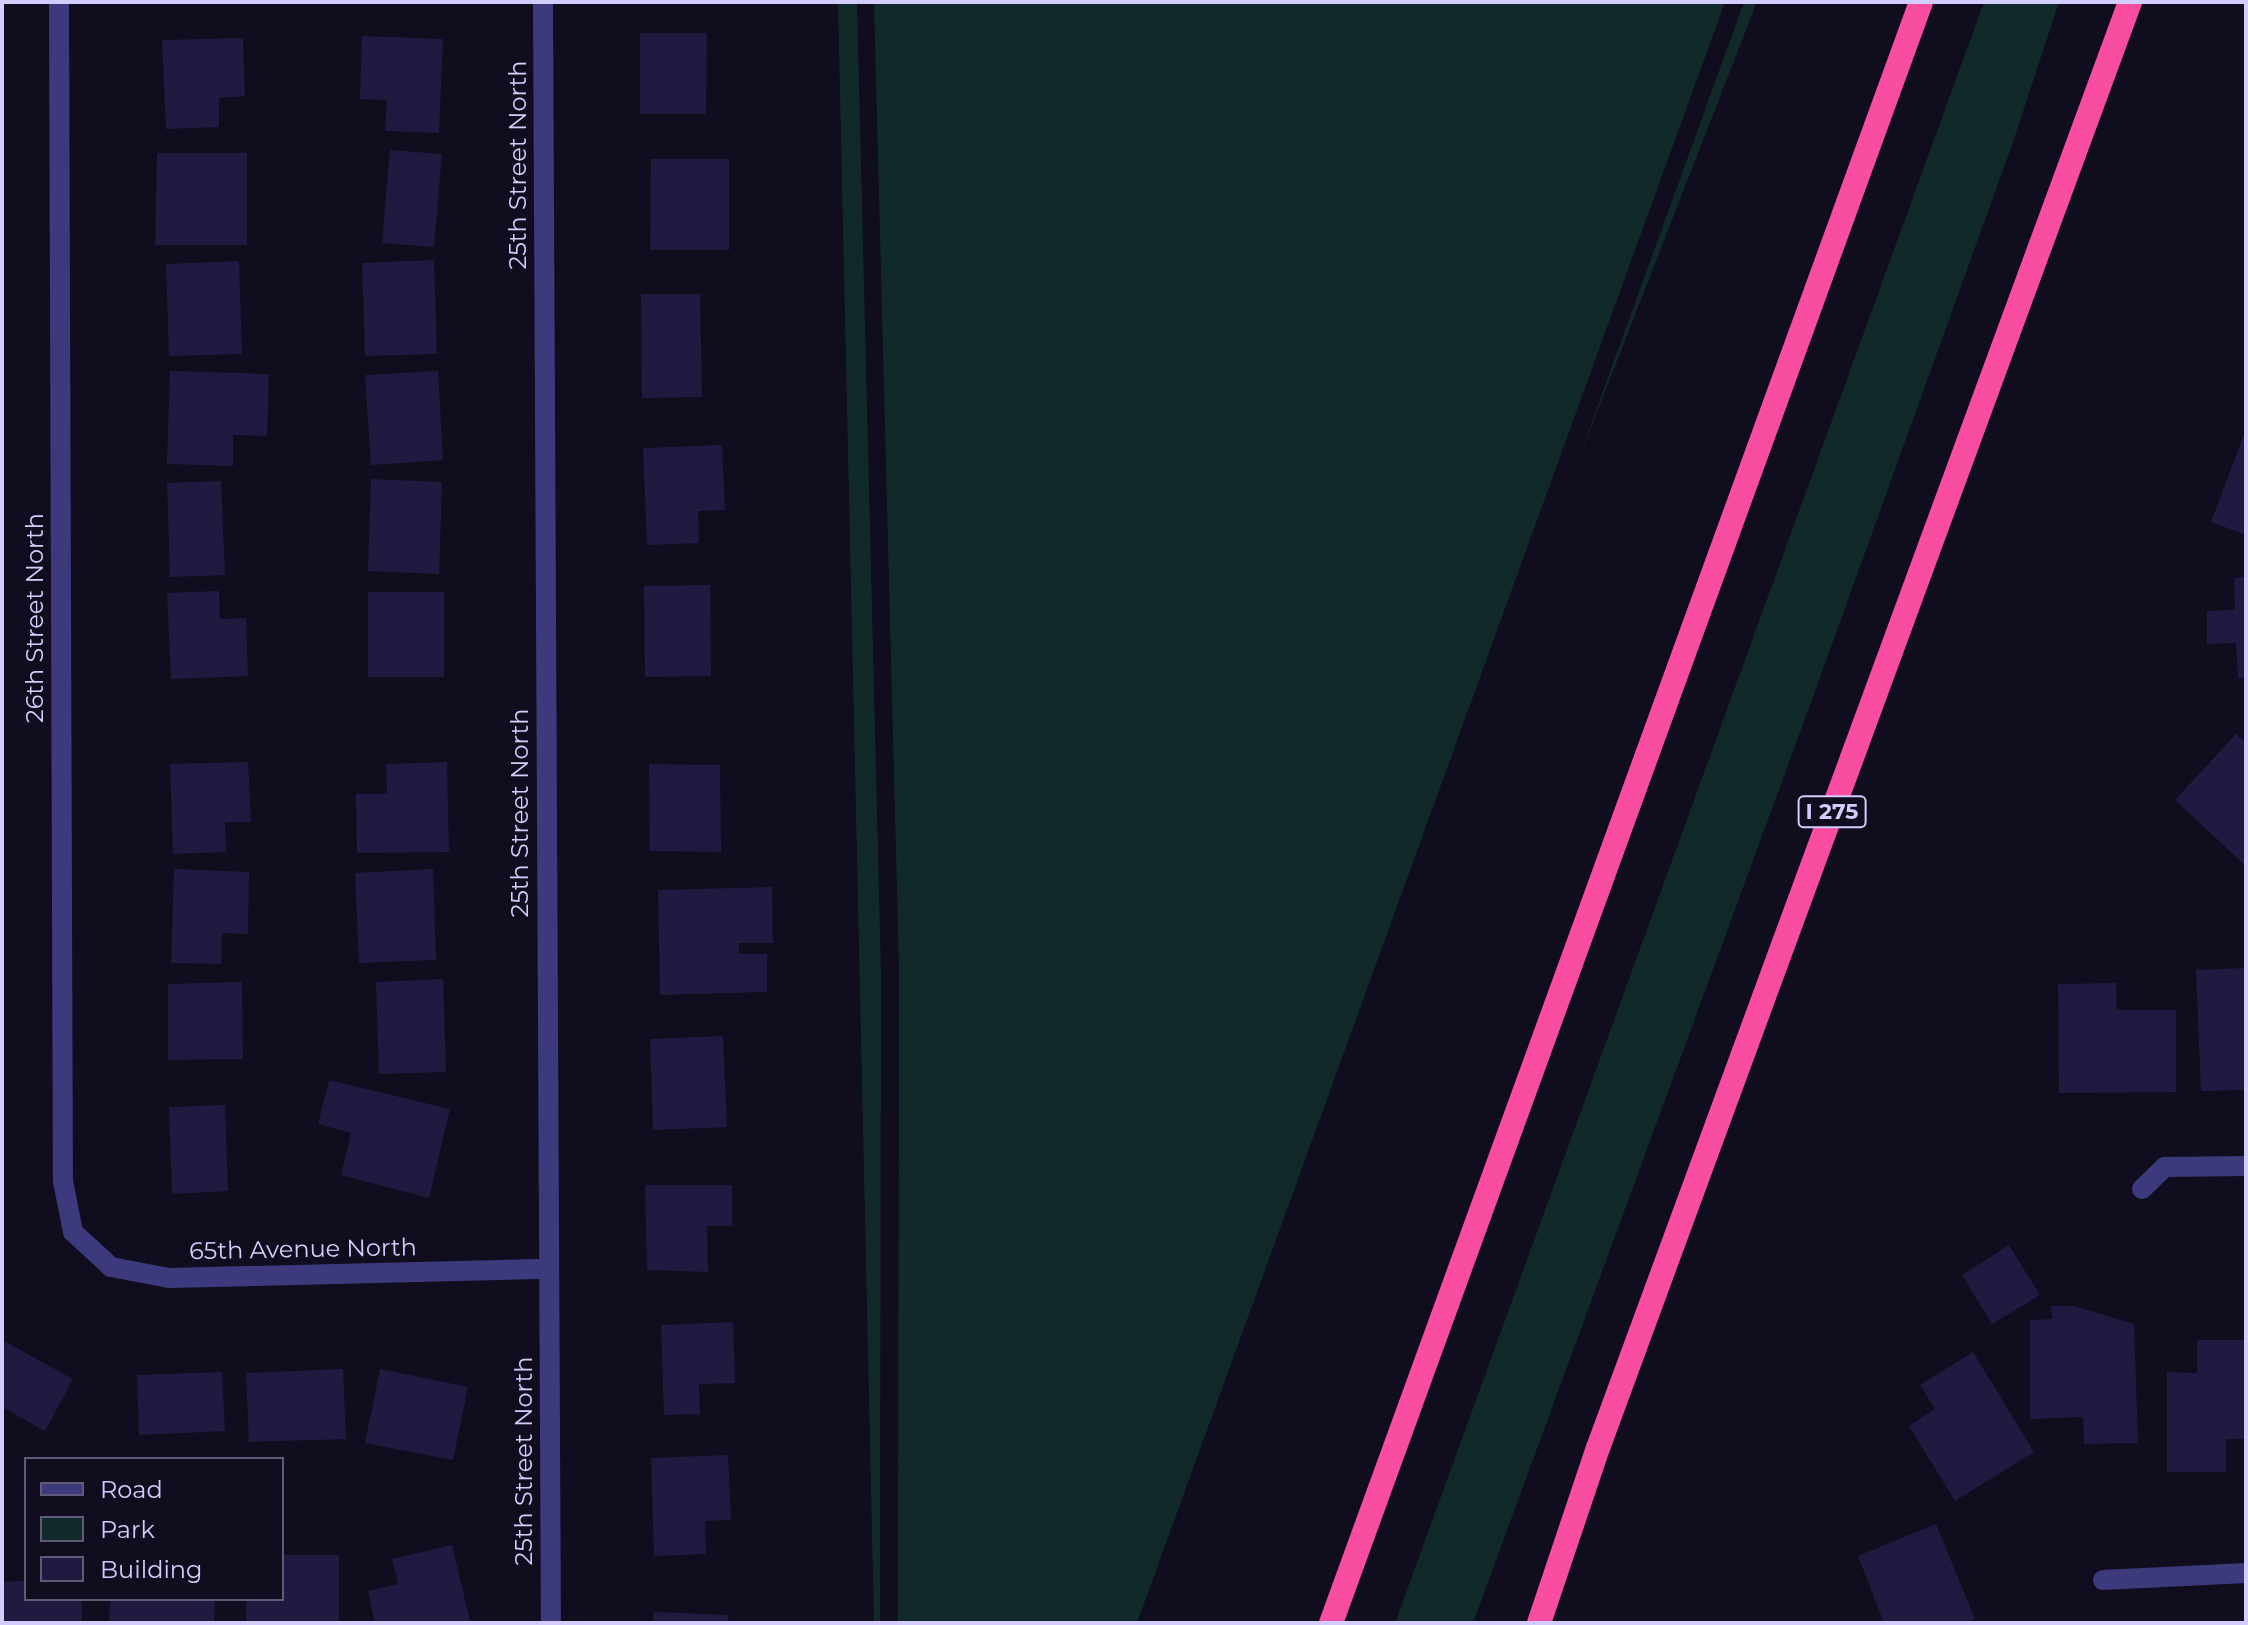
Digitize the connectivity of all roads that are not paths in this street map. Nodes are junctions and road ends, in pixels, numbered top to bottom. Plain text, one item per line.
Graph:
1 (59, 2) edge
2 (543, 2) edge
3 (1921, 2) edge
4 (2130, 2) edge
5 (2246, 1166) edge
6 (2142, 1189) dead end
7 (73, 1232) joint
8 (548, 1269) junction
9 (2246, 1573) edge
10 (2103, 1580) dead end
11 (551, 1623) edge
12 (1331, 1623) edge
13 (1539, 1623) edge

1 - 7 street, 26th Street North
2 - 8 street, 25th Street North
3 - 12 highway
4 - 13 highway, I 275
5 - 6 street
7 - 8 street, 65th Avenue North
8 - 11 street, 25th Street North
9 - 10 street

